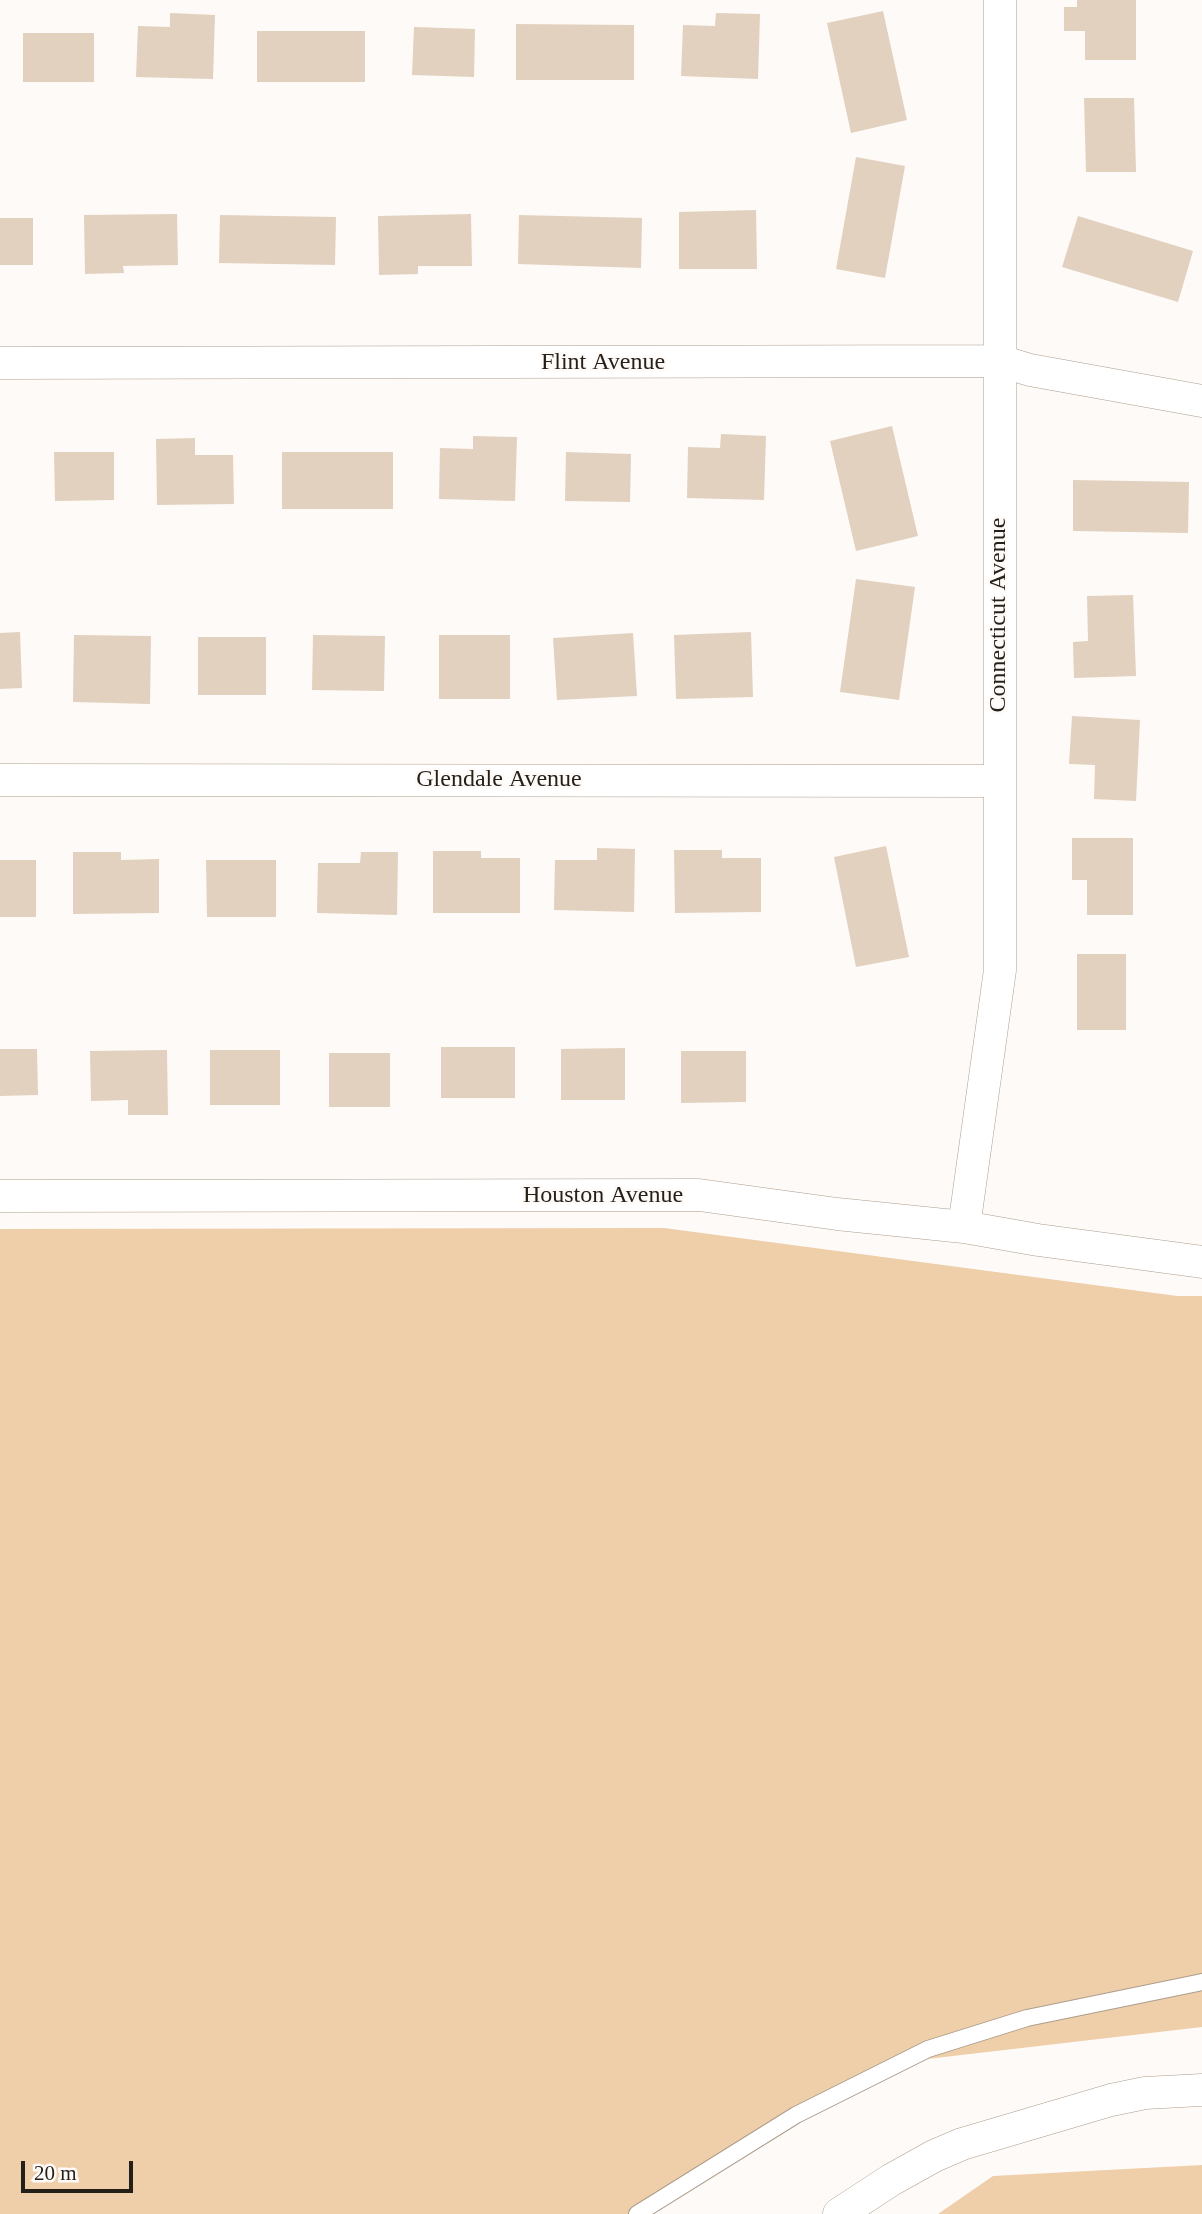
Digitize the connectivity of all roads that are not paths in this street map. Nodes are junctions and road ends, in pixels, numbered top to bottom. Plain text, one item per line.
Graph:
1 (1000, 0) edge
2 (1000, 361) junction
3 (0, 363) edge
4 (1202, 401) edge
5 (0, 780) edge
6 (999, 781) junction
7 (0, 1196) edge
8 (964, 1227) junction
9 (1202, 1262) edge
10 (1202, 1982) edge
11 (1202, 2090) edge
12 (636, 2214) edge
13 (839, 2214) edge

1 - 2 street, Connecticut Avenue
2 - 3 street, Flint Avenue
2 - 4 street, Flint Avenue
2 - 6 street, Connecticut Avenue
5 - 6 street, Glendale Avenue
6 - 8 street, Connecticut Avenue
7 - 8 street, Houston Avenue
8 - 9 street, Houston Avenue
10 - 12 lane
11 - 13 street

